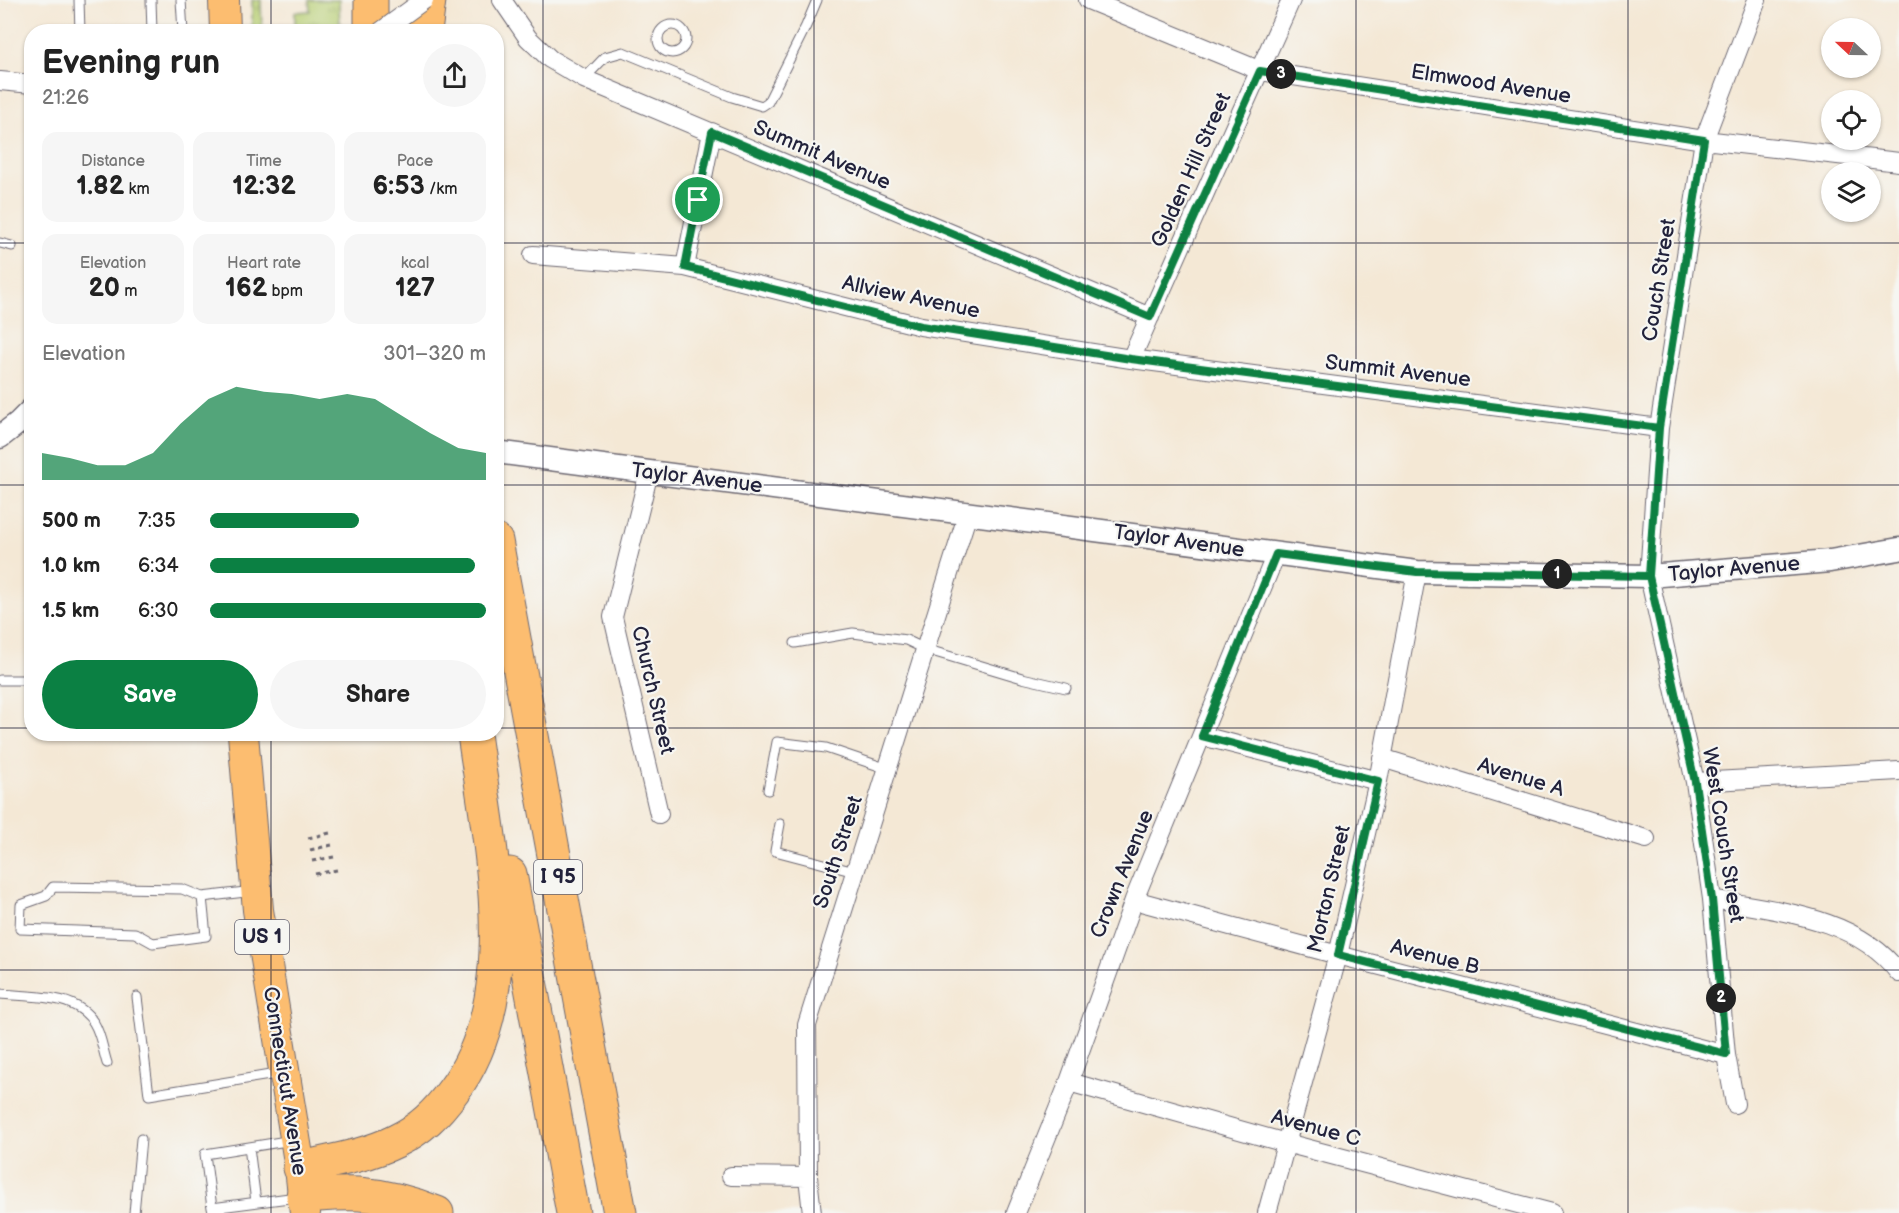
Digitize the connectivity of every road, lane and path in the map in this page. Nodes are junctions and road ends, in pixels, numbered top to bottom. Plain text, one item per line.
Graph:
1 (79, 0) edge
2 (151, 0) edge
3 (181, 0) edge
4 (224, 0) edge
5 (370, 0) edge
6 (419, 0) edge
7 (424, 0) edge
8 (429, 0) edge
9 (502, 0) edge
10 (817, 0) edge
11 (1088, 0) edge
12 (1291, 0) edge
13 (1757, 0) edge
14 (80, 24) edge
15 (152, 24) edge
16 (182, 24) edge
17 (225, 24) edge
18 (371, 24) edge
19 (391, 24) edge
20 (422, 24) edge
21 (424, 24) edge
22 (666, 51) dead end
23 (660, 67) junction
24 (1260, 71) junction
25 (584, 79) junction
26 (0, 81) edge
27 (24, 83) edge
28 (712, 132) junction
29 (1704, 140) junction
30 (1899, 162) edge
31 (0, 243) edge
32 (12, 246) dead end
33 (533, 255) dead end
34 (685, 267) junction
35 (1150, 317) junction
36 (1131, 359) junction
37 (24, 420) edge
38 (1659, 428) junction
39 (0, 437) edge
40 (504, 453) edge
41 (649, 472) junction
42 (968, 513) junction
43 (1899, 549) edge
44 (1276, 554) junction
45 (1417, 572) junction
46 (1649, 576) junction
47 (504, 584) edge
48 (795, 643) dead end
49 (926, 649) junction
50 (0, 680) edge
51 (24, 680) edge
52 (1066, 688) dead end
53 (1202, 736) junction
54 (244, 741) edge
55 (475, 741) edge
56 (485, 741) edge
57 (1382, 758) junction
58 (888, 769) junction
59 (1899, 771) edge
60 (1378, 781) junction
61 (1695, 782) junction
62 (768, 790) dead end
63 (659, 814) dead end
64 (780, 824) dead end
65 (330, 833) dead end
66 (308, 838) dead end
67 (1646, 839) dead end
68 (332, 845) dead end
69 (310, 850) dead end
70 (334, 857) dead end
71 (312, 861) dead end
72 (337, 870) dead end
73 (855, 872) junction
74 (315, 874) dead end
75 (256, 891) junction
76 (202, 897) junction
77 (562, 899) junction
78 (1712, 899) junction
79 (1134, 900) junction
80 (1338, 955) junction
81 (1899, 973) edge
82 (0, 994) edge
83 (137, 997) dead end
84 (1726, 1054) junction
85 (107, 1063) dead end
86 (284, 1073) junction
87 (1069, 1082) junction
88 (1735, 1104) dead end
89 (141, 1139) dead end
90 (1286, 1143) junction
91 (249, 1147) junction
92 (731, 1176) dead end
93 (808, 1177) junction
94 (301, 1179) edge
95 (256, 1202) junction
96 (134, 1213) edge
97 (436, 1213) edge
98 (573, 1213) edge
99 (620, 1213) edge
100 (636, 1213) edge
101 (812, 1213) edge
102 (1016, 1213) edge
103 (1267, 1213) edge
104 (1552, 1213) edge

1 - 14 lane
2 - 15 lane
3 - 16 lane
4 - 17 main road
5 - 18 highway
6 - 20 highway
7 - 19 street, bridge
8 - 21 highway
9 - 25 street, Summit Avenue
10 - 23 lane
11 - 24 street, Elmwood Avenue
12 - 24 street, Golden Hill Street
13 - 29 street, Couch Street
22 - 23 lane
23 - 25 lane
24 - 29 street, Elmwood Avenue
24 - 35 street, Golden Hill Street
25 - 28 street, Summit Avenue
26 - 27 street
28 - 34 street
28 - 35 street, Summit Avenue
29 - 30 street, Elmwood Avenue
29 - 38 street, Couch Street
31 - 32 lane
33 - 34 street, Allview Avenue
34 - 36 street, Allview Avenue
35 - 36 street, Golden Hill Street
36 - 38 street, Summit Avenue
37 - 39 street
38 - 46 street, Couch Street
40 - 41 street, Taylor Avenue
41 - 42 street, Taylor Avenue
41 - 63 street, Church Street
42 - 44 street, Taylor Avenue
42 - 49 street, South Street
43 - 46 street, Taylor Avenue
44 - 45 street, Taylor Avenue
44 - 53 street, Crown Avenue
45 - 46 street, Taylor Avenue
45 - 57 street, Morton Street
46 - 61 street, West Couch Street
47 - 77 highway, I 95
48 - 49 lane
49 - 52 lane
49 - 58 street, South Street
50 - 51 lane
53 - 60 street
53 - 79 street, Crown Avenue
54 - 75 main road, Connecticut Avenue / US 1
55 - 94 highway
56 - 98 highway, I 95
57 - 60 street, Morton Street
57 - 67 street, Avenue A
58 - 62 lane
58 - 73 street, South Street
59 - 61 street
60 - 80 street, Morton Street
61 - 78 street, West Couch Street
64 - 73 lane
65 - 66 path
68 - 69 path
70 - 71 path
72 - 74 path
73 - 93 street, South Street
75 - 76 lane
75 - 86 main road, Connecticut Avenue / US 1
76 - 76 lane
77 - 99 highway, I 95
77 - 100 highway
78 - 81 street
78 - 84 street, West Couch Street
79 - 80 street, Avenue B
79 - 87 street, Crown Avenue
80 - 84 street, Avenue B
80 - 90 street, Morton Street
82 - 85 lane
83 - 86 lane
84 - 88 street, West Couch Street
86 - 94 main road, Connecticut Avenue / US 1
87 - 90 street, Avenue C
87 - 102 street, Crown Avenue
89 - 96 lane
90 - 103 street, Morton Street
90 - 104 street, Avenue C
91 - 94 lane
91 - 95 lane
91 - 95 lane
92 - 93 street
93 - 101 street, South Street
94 - 95 lane
94 - 97 highway

